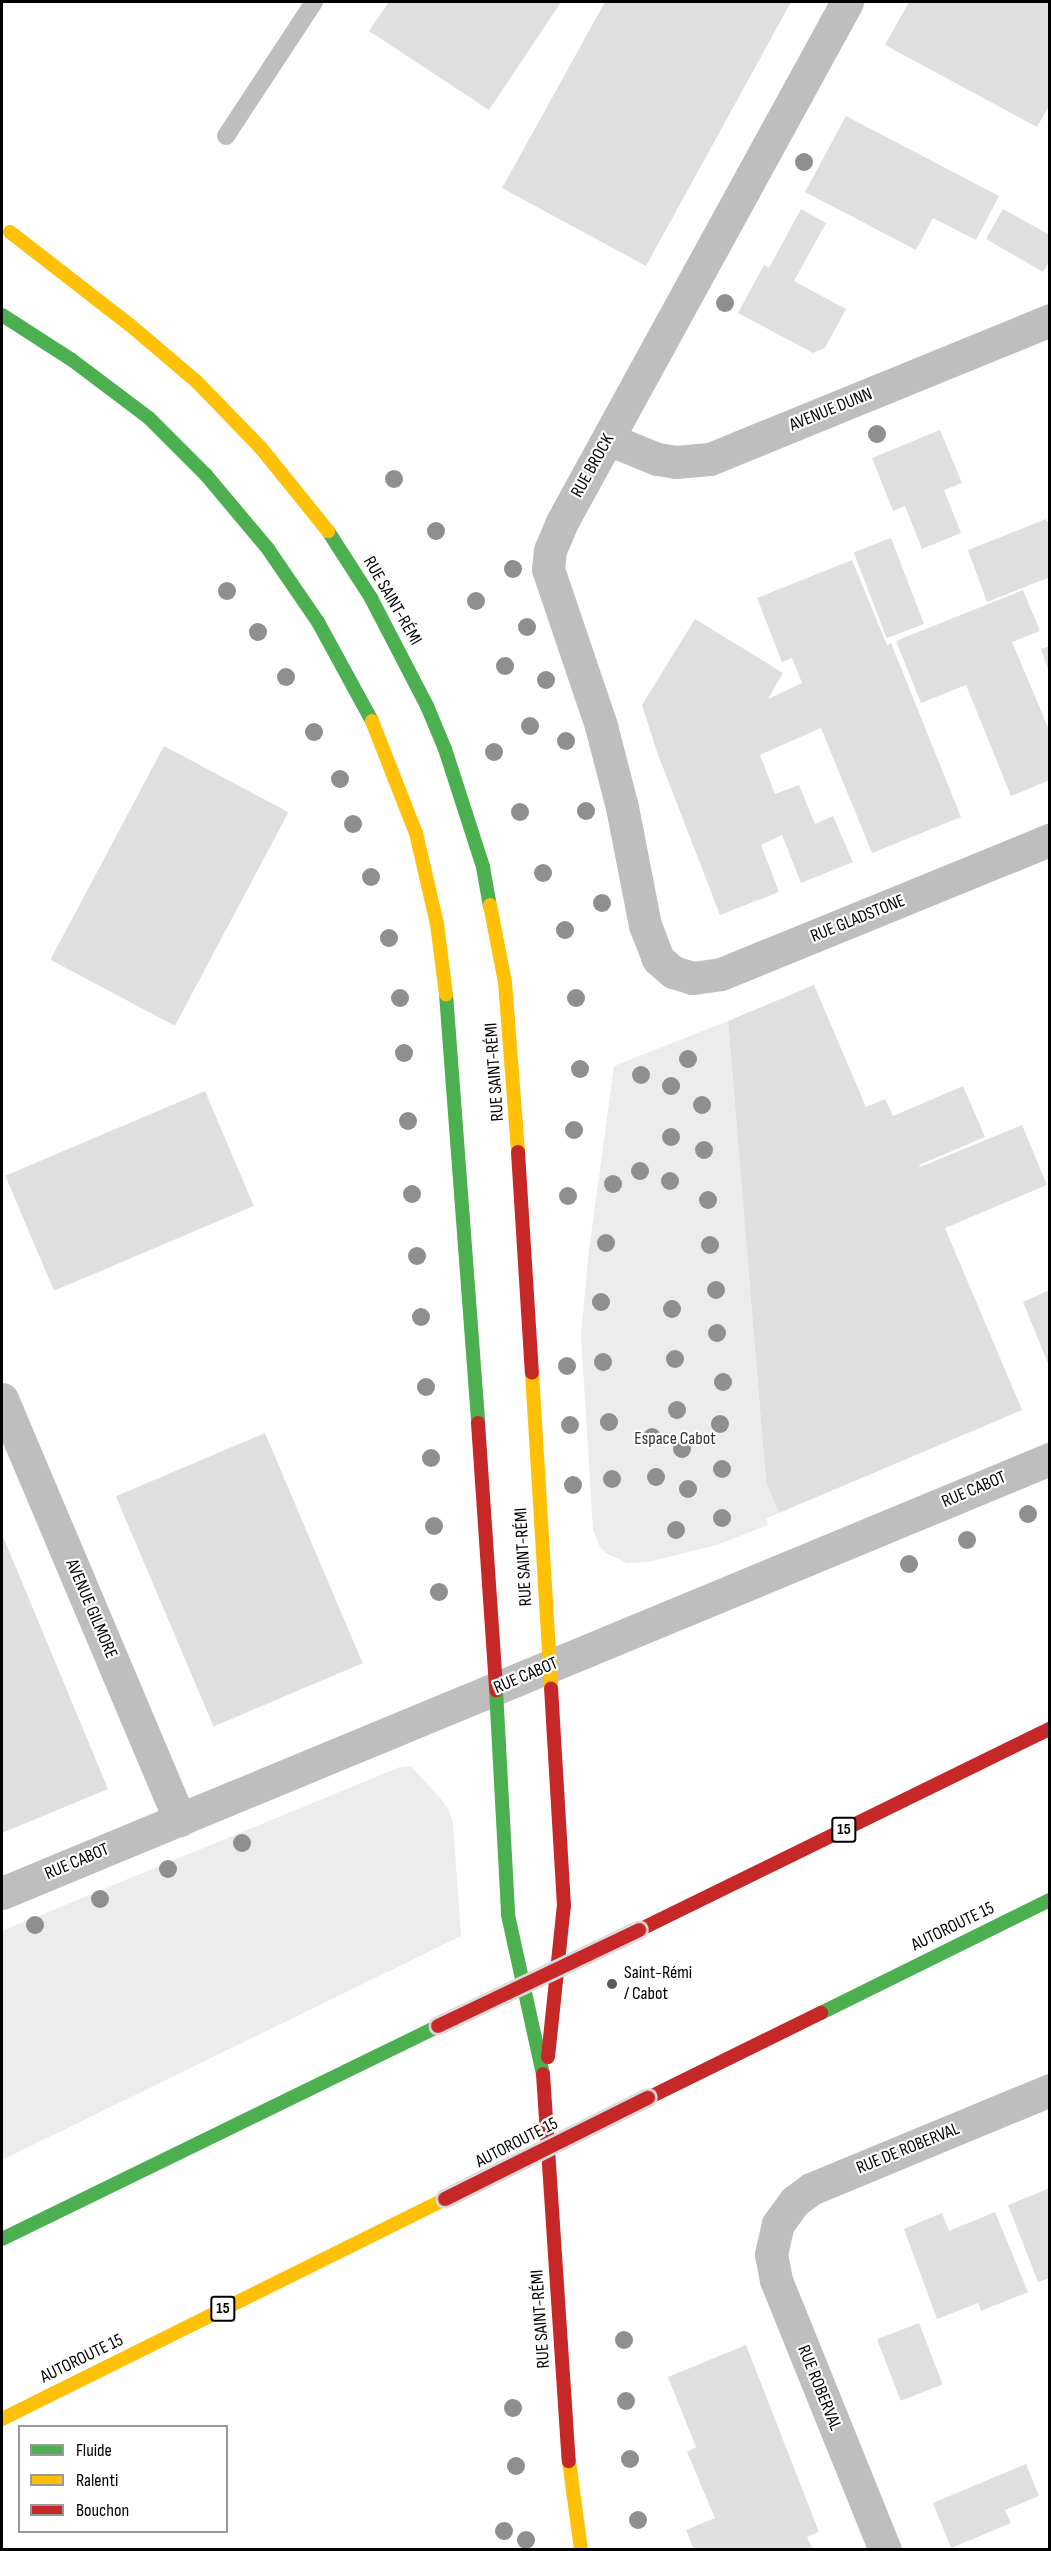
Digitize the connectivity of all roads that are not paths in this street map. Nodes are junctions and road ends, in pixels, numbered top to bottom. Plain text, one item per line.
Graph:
1 (314, 2) edge
2 (847, 2) edge
3 (226, 136) dead end
4 (10, 232) dead end
5 (2, 315) edge
6 (1050, 320) edge
7 (608, 439) junction
8 (1050, 840) edge
9 (665, 965) joint
10 (2, 1399) edge
11 (1050, 1459) edge
12 (549, 1666) junction
13 (495, 1689) junction
14 (1050, 1729) edge
15 (180, 1820) junction
16 (2, 1893) edge
17 (1050, 1900) edge
18 (545, 2085) junction
19 (1050, 2090) edge
20 (778, 2224) joint
21 (2, 2239) edge
22 (2, 2419) edge
23 (581, 2550) edge
24 (885, 2550) edge

1 - 3 lane
2 - 7 street, RUE BROCK
4 - 12 main road, RUE SAINT-RÉMI
5 - 13 main road, RUE SAINT-RÉMI
6 - 7 street, AVENUE DUNN
7 - 9 street, RUE BROCK
8 - 9 street, RUE GLADSTONE
10 - 15 street, AVENUE GILMORE
11 - 12 street, RUE CABOT
12 - 13 street, RUE CABOT
12 - 18 main road, RUE SAINT-RÉMI
13 - 15 street, RUE CABOT
13 - 18 main road, RUE SAINT-RÉMI
14 - 21 main road, 15, bridge
15 - 16 street, RUE CABOT
17 - 22 main road, AUTOROUTE 15 / 15, bridge
18 - 23 main road, RUE SAINT-RÉMI
19 - 20 street, RUE DE ROBERVAL
20 - 24 street, RUE ROBERVAL

